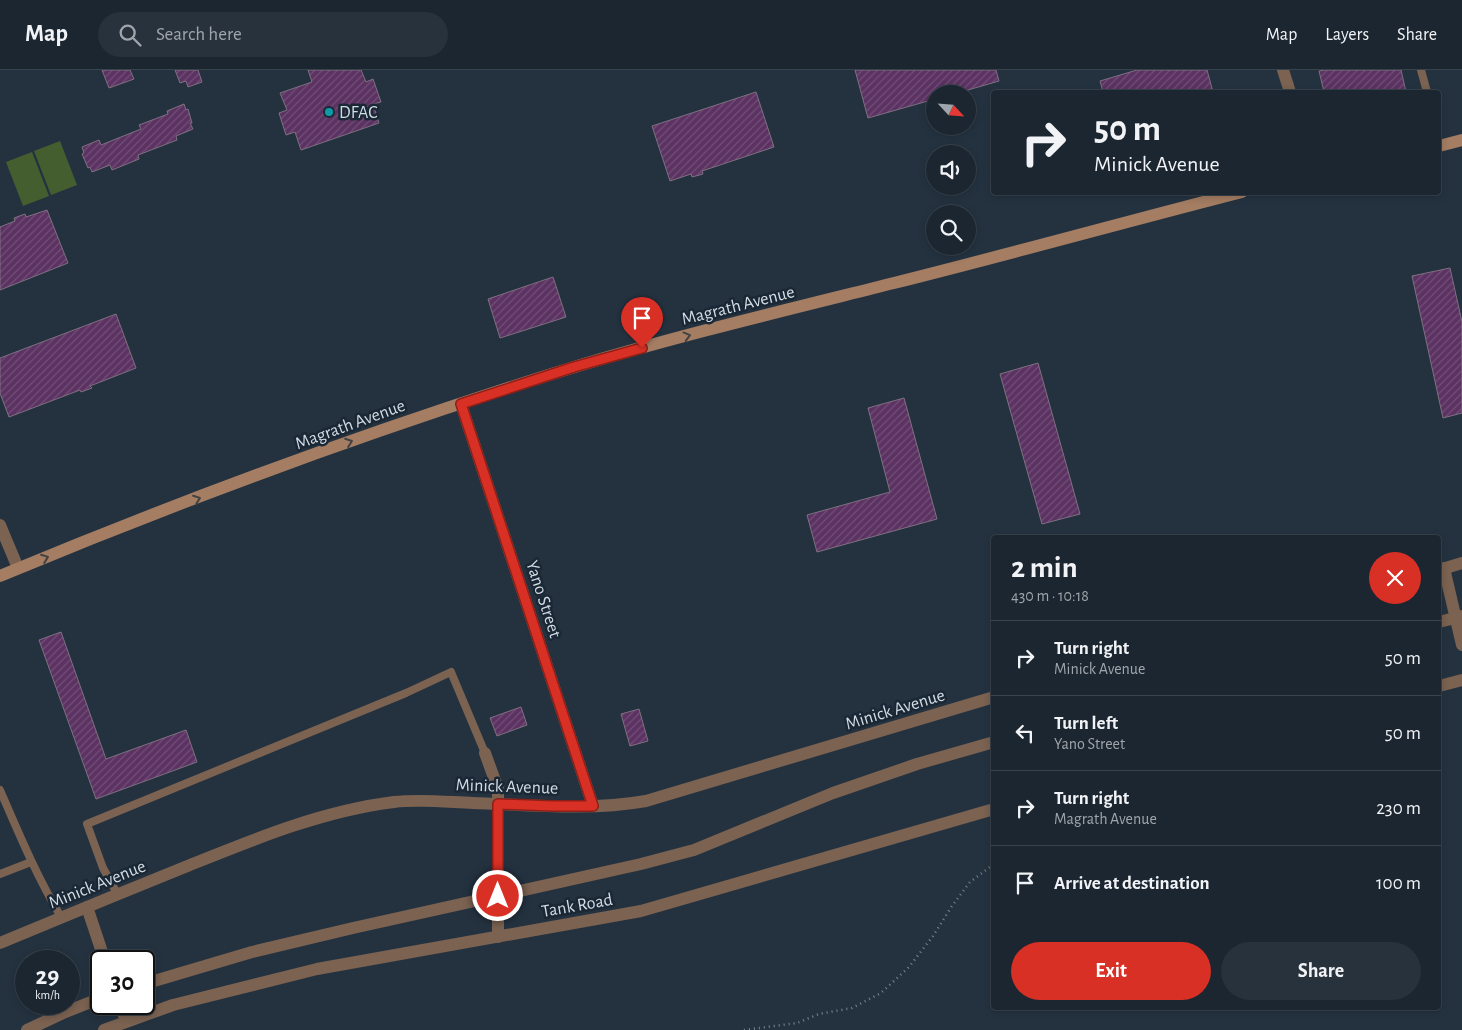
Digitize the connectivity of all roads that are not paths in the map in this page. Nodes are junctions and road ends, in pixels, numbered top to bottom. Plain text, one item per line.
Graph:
1 (1283, 70) edge
2 (1421, 70) edge
3 (1289, 90) edge
4 (1426, 90) edge
5 (1462, 140) edge
6 (1441, 145) edge
7 (1230, 195) edge
8 (461, 404) junction
9 (0, 525) edge
10 (1462, 564) edge
11 (18, 568) junction
12 (1441, 569) edge
13 (0, 576) edge
14 (1459, 617) edge
15 (1441, 622) edge
16 (1462, 645) edge
17 (1462, 680) edge
18 (1441, 685) edge
19 (991, 698) edge
20 (991, 743) edge
21 (485, 753) joint
22 (0, 790) edge
23 (498, 804) junction
24 (593, 806) junction
25 (991, 810) edge
26 (31, 862) junction
27 (0, 874) edge
28 (118, 894) junction
29 (498, 896) junction
30 (86, 907) junction
31 (61, 917) junction
32 (498, 937) junction
33 (0, 943) edge
34 (102, 950) edge
35 (155, 981) edge
36 (90, 1002) edge
37 (124, 1015) edge
38 (126, 1021) junction
39 (27, 1030) edge
40 (104, 1030) edge

1 - 3 street
2 - 4 lane
5 - 6 main road
8 -> 7 main road, Magrath Avenue
11 -> 8 main road, Magrath Avenue
8 - 24 street, Yano Street
9 - 11 street
10 - 12 street
11 - 13 main road, Magrath Avenue
12 - 14 street
14 - 15 street
14 - 16 street
17 - 18 street
19 - 24 street, Minick Avenue
20 - 29 street
21 - 23 street
21 - 28 lane
22 - 26 lane
23 - 24 street, Minick Avenue
23 - 28 street, Minick Avenue
23 - 29 street
25 - 32 street, Tank Road
26 - 27 lane
26 - 31 lane
28 - 30 street, Minick Avenue
29 - 32 street
29 - 35 street
30 - 31 street, Minick Avenue
30 - 34 street
31 - 33 street, Minick Avenue
32 - 38 street, Tank Road
36 - 39 street
37 - 38 street
38 - 40 street, Tank Road

